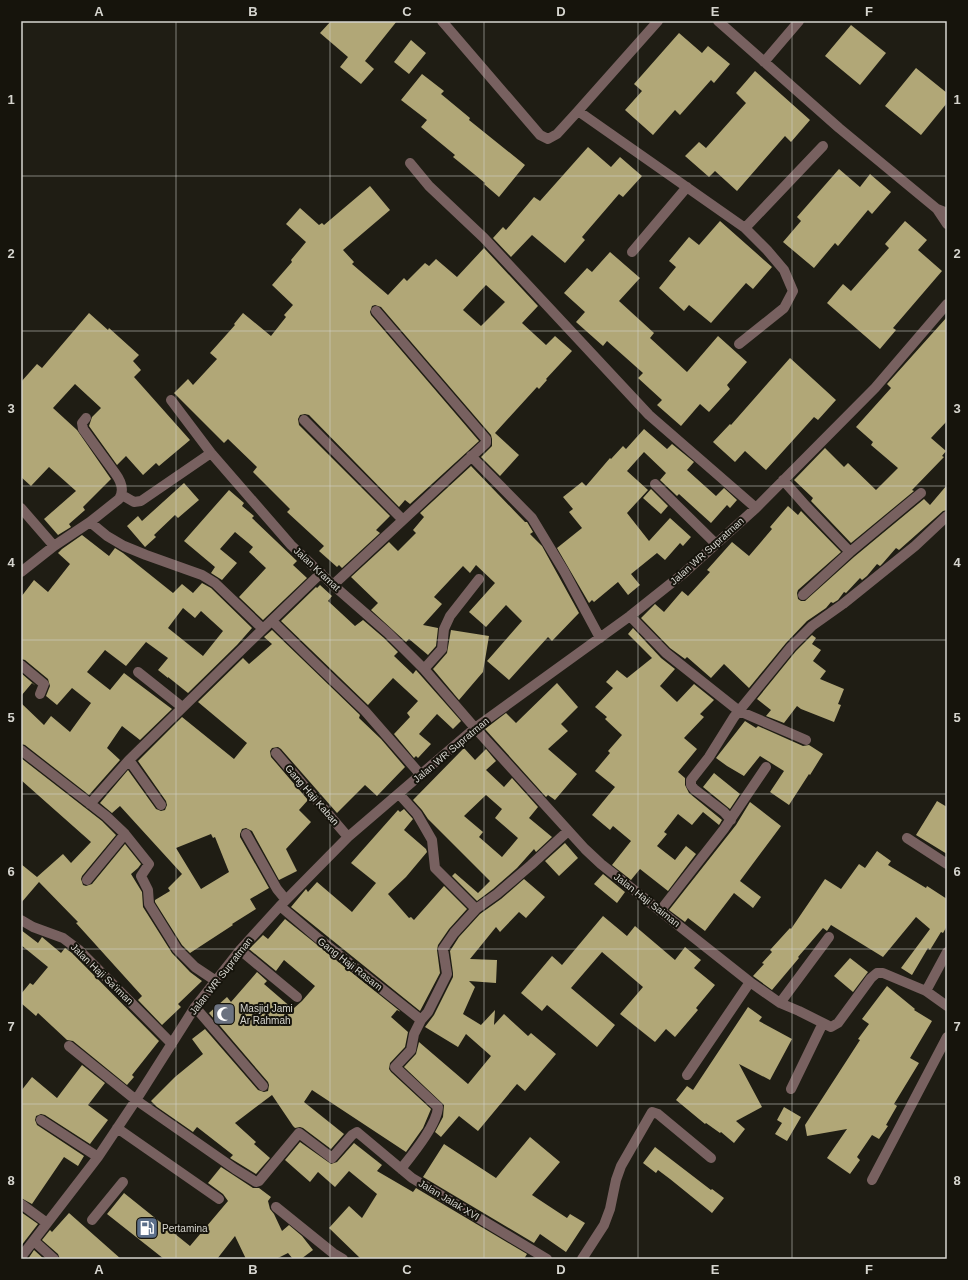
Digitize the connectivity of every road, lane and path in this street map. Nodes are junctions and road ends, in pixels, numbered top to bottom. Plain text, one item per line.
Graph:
1 (442, 21) edge
2 (658, 21) edge
3 (718, 21) edge
4 (799, 21) edge
5 (764, 62) junction
6 (578, 111) junction
7 (823, 146) dead end
8 (410, 163) dead end
9 (687, 187) junction
10 (937, 209) junction
11 (947, 213) edge
12 (947, 224) edge
13 (744, 228) junction
14 (632, 252) dead end
15 (947, 304) edge
16 (376, 311) dead end
17 (738, 344) dead end
18 (171, 400) dead end
19 (86, 418) dead end
20 (304, 420) dead end
21 (210, 452) junction
22 (471, 456) junction
23 (783, 480) junction
24 (656, 484) dead end
25 (921, 493) dead end
26 (122, 495) junction
27 (21, 508) edge
28 (756, 508) junction
29 (947, 516) edge
30 (403, 520) junction
31 (90, 522) junction
32 (716, 544) junction
33 (54, 546) junction
34 (850, 552) junction
35 (21, 572) edge
36 (321, 573) junction
37 (479, 579) dead end
38 (333, 585) junction
39 (803, 595) dead end
40 (630, 616) junction
41 (272, 621) junction
42 (263, 629) junction
43 (600, 638) junction
44 (21, 665) edge
45 (424, 669) junction
46 (138, 672) dead end
47 (40, 694) dead end
48 (182, 707) junction
49 (739, 711) junction
50 (475, 728) junction
51 (806, 740) dead end
52 (21, 750) edge
53 (276, 752) dead end
54 (129, 760) junction
55 (766, 768) dead end
56 (420, 774) junction
57 (399, 794) junction
58 (90, 804) junction
59 (161, 805) dead end
60 (731, 820) junction
61 (568, 831) junction
62 (125, 834) junction
63 (246, 834) dead end
64 (348, 837) junction
65 (907, 838) dead end
66 (947, 864) edge
67 (87, 880) dead end
68 (283, 903) junction
69 (476, 909) junction
70 (660, 911) junction
71 (21, 920) edge
72 (829, 937) dead end
73 (240, 950) junction
74 (947, 952) edge
75 (216, 981) junction
76 (750, 982) junction
77 (926, 991) junction
78 (297, 997) dead end
79 (780, 1003) junction
80 (947, 1006) edge
81 (195, 1007) junction
82 (422, 1020) junction
83 (823, 1023) junction
84 (947, 1037) edge
85 (172, 1044) junction
86 (69, 1046) dead end
87 (687, 1075) dead end
88 (263, 1086) dead end
89 (791, 1089) dead end
90 (136, 1100) junction
91 (41, 1120) dead end
92 (117, 1128) junction
93 (98, 1157) junction
94 (711, 1158) dead end
95 (401, 1169) junction
96 (872, 1180) dead end
97 (123, 1182) dead end
98 (219, 1199) dead end
99 (21, 1204) edge
100 (276, 1207) dead end
101 (92, 1220) dead end
102 (47, 1224) junction
103 (34, 1241) junction
104 (21, 1257) edge
105 (54, 1259) edge
106 (343, 1259) edge
107 (547, 1259) edge
108 (582, 1259) edge

1 - 6 street
2 - 6 street
3 - 5 street
4 - 5 street
5 - 10 street
6 - 9 street
7 - 13 street
8 - 28 street
9 - 13 street
9 - 14 street
10 - 11 street
10 - 12 street
13 - 17 street
15 - 23 street, Jalan WR Supratman
16 - 22 street
18 - 21 street, Jalan Kramat
19 - 26 street
20 - 30 street
21 - 26 street
21 - 36 street, Jalan Kramat
22 - 30 street
22 - 43 street
23 - 28 street, Jalan WR Supratman
23 - 34 street
24 - 32 street
25 - 34 street
26 - 31 street
27 - 33 street
28 - 32 street, Jalan WR Supratman
29 - 49 street
30 - 38 street
31 - 33 street
31 - 42 street
32 - 40 street, Jalan WR Supratman
33 - 35 street
34 - 39 street
36 - 38 street, Jalan Kramat
36 - 41 street
37 - 45 street
38 - 45 street, Jalan Kramat
40 - 43 street, Jalan WR Supratman
40 - 49 street
41 - 42 street
41 - 56 street
42 - 48 street
43 - 50 street, Jalan WR Supratman
44 - 47 street
45 - 50 street, Jalan Kramat
46 - 48 street
48 - 54 street
49 - 51 street
49 - 60 street
50 - 56 street, Jalan WR Supratman
50 - 61 street, Jalan Haji Saiman
52 - 58 street
53 - 64 street, Gang Haji Kaban
54 - 58 street
54 - 59 street
55 - 60 street
56 - 57 street, Jalan WR Supratman
57 - 64 street, Jalan WR Supratman
57 - 69 street
58 - 62 street
60 - 70 street
61 - 69 street
61 - 70 street, Jalan Haji Saiman
62 - 67 street
62 - 75 street
63 - 68 street, Gang Haji Rasam
64 - 68 street, Jalan WR Supratman
65 - 66 street
68 - 73 street, Jalan WR Supratman
68 - 82 street, Gang Haji Rasam
69 - 82 street
70 - 76 street, Jalan Haji Saiman
71 - 85 street, Jalan Haji Sa'iman
72 - 79 street
73 - 75 street, Jalan WR Supratman
73 - 78 street
74 - 77 street
75 - 81 street, Jalan WR Supratman
76 - 79 street, Jalan Haji Saiman
76 - 87 street
77 - 80 street
77 - 83 street
79 - 83 street, Jalan Haji Saiman
81 - 85 street, Jalan WR Supratman
81 - 88 street
82 - 95 street
83 - 89 street
84 - 96 street
85 - 90 street, Jalan WR Supratman
86 - 90 street
90 - 92 street, Jalan WR Supratman
90 - 95 street, Jalan Jalak XVI
91 - 93 street
92 - 93 street, Jalan WR Supratman
92 - 98 street
93 - 102 street, Jalan WR Supratman
94 - 108 street
95 - 107 street, Jalan Jalak XVI
97 - 101 street
99 - 102 street
100 - 106 street
102 - 103 street, Jalan WR Supratman
103 - 104 street, Jalan WR Supratman
103 - 105 street

